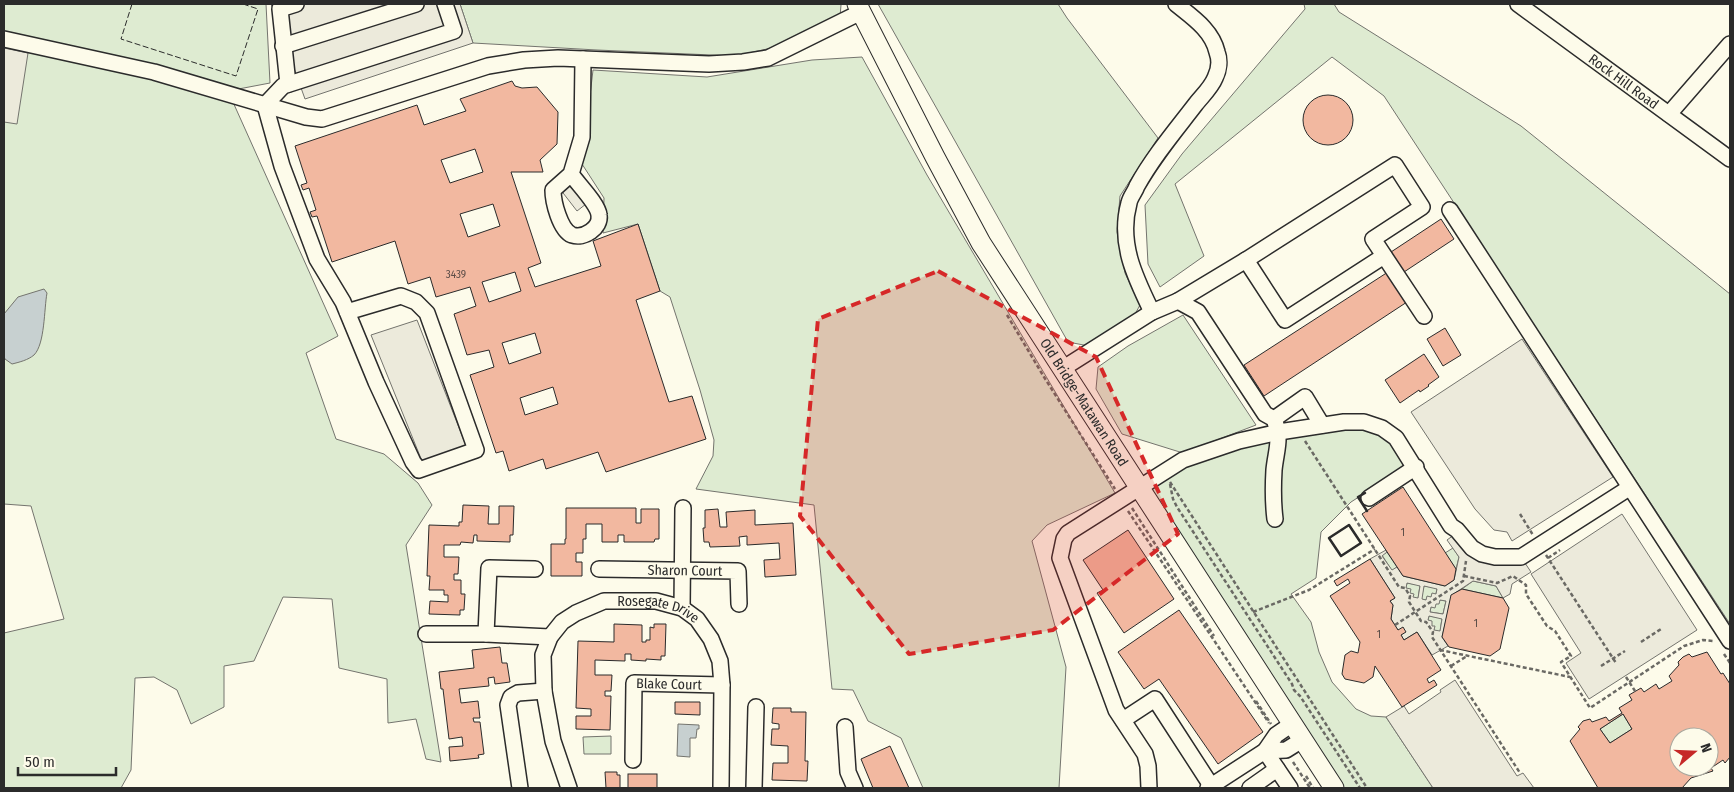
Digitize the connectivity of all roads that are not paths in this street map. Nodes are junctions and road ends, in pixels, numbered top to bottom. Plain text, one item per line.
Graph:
1 (296, 4) edge
2 (416, 4) edge
3 (445, 4) edge
4 (1176, 4) edge
5 (1518, 4) edge
6 (859, 8) edge
7 (4, 39) edge
8 (1730, 44) edge
9 (284, 46) junction
10 (583, 59) junction
11 (288, 84) junction
12 (265, 105) junction
13 (1669, 114) junction
14 (1730, 159) edge
15 (571, 174) dead end
16 (1450, 210) dead end
17 (1384, 256) junction
18 (1246, 260) junction
19 (1178, 301) junction
20 (347, 312) junction
21 (1152, 312) junction
22 (1424, 316) dead end
23 (1062, 369) junction
24 (1322, 425) junction
25 (1277, 426) junction
26 (1416, 468) junction
27 (1140, 488) junction
28 (1630, 488) junction
29 (1369, 498) dead end
30 (683, 508) dead end
31 (1275, 519) dead end
32 (535, 569) dead end
33 (599, 569) dead end
34 (682, 571) junction
35 (739, 604) dead end
36 (682, 608) junction
37 (426, 634) dead end
38 (486, 634) junction
39 (550, 636) junction
40 (1723, 644) edge
41 (722, 685) junction
42 (544, 691) junction
43 (756, 707) dead end
44 (1123, 720) junction
45 (845, 727) dead end
46 (1297, 732) junction
47 (1265, 751) junction
48 (633, 760) dead end
49 (1277, 769) junction
50 (520, 788) edge
51 (569, 788) edge
52 (721, 788) edge
53 (754, 788) edge
54 (855, 788) edge
55 (1149, 788) edge
56 (1210, 788) edge
57 (1250, 788) edge
58 (1290, 788) edge
59 (1334, 788) edge

1 - 9 street
2 - 9 street
3 - 11 street
4 - 21 street
5 - 13 street, Rock Hill Road
6 - 10 street
6 - 23 main road, Old Bridge-Matawan Road
7 - 12 street
8 - 13 street
9 - 11 street
10 - 12 street
10 - 15 street
11 - 12 street
12 - 20 street
13 - 14 street, Rock Hill Road
16 - 28 street
17 - 18 street
17 - 18 street
17 - 22 street
18 - 19 street
19 - 21 street
19 - 25 street
20 - 20 street
21 - 23 street
23 - 27 main road, Old Bridge-Matawan Road
24 - 25 street
24 - 25 street
24 - 26 street
25 - 27 street
25 - 31 street
26 - 28 street
26 - 29 street
27 - 44 street
27 - 46 main road, Old Bridge-Matawan Road
28 - 40 street
30 - 34 street
32 - 38 street
33 - 34 street, Sharon Court
34 - 35 street, Sharon Court
34 - 36 street
36 - 39 street, Rosegate Drive
36 - 41 street, Rosegate Drive
37 - 38 street
38 - 39 street
39 - 42 street, Rosegate Drive
41 - 48 street, Blake Court
41 - 52 street, Rosegate Drive
42 - 50 street
42 - 51 street, Rosegate Drive
43 - 53 street
44 - 55 street
44 - 56 street
45 - 54 street
46 - 47 street
46 - 59 main road, Old Bridge-Matawan Road
47 - 49 street
47 - 56 street
49 - 57 street
49 - 58 street

